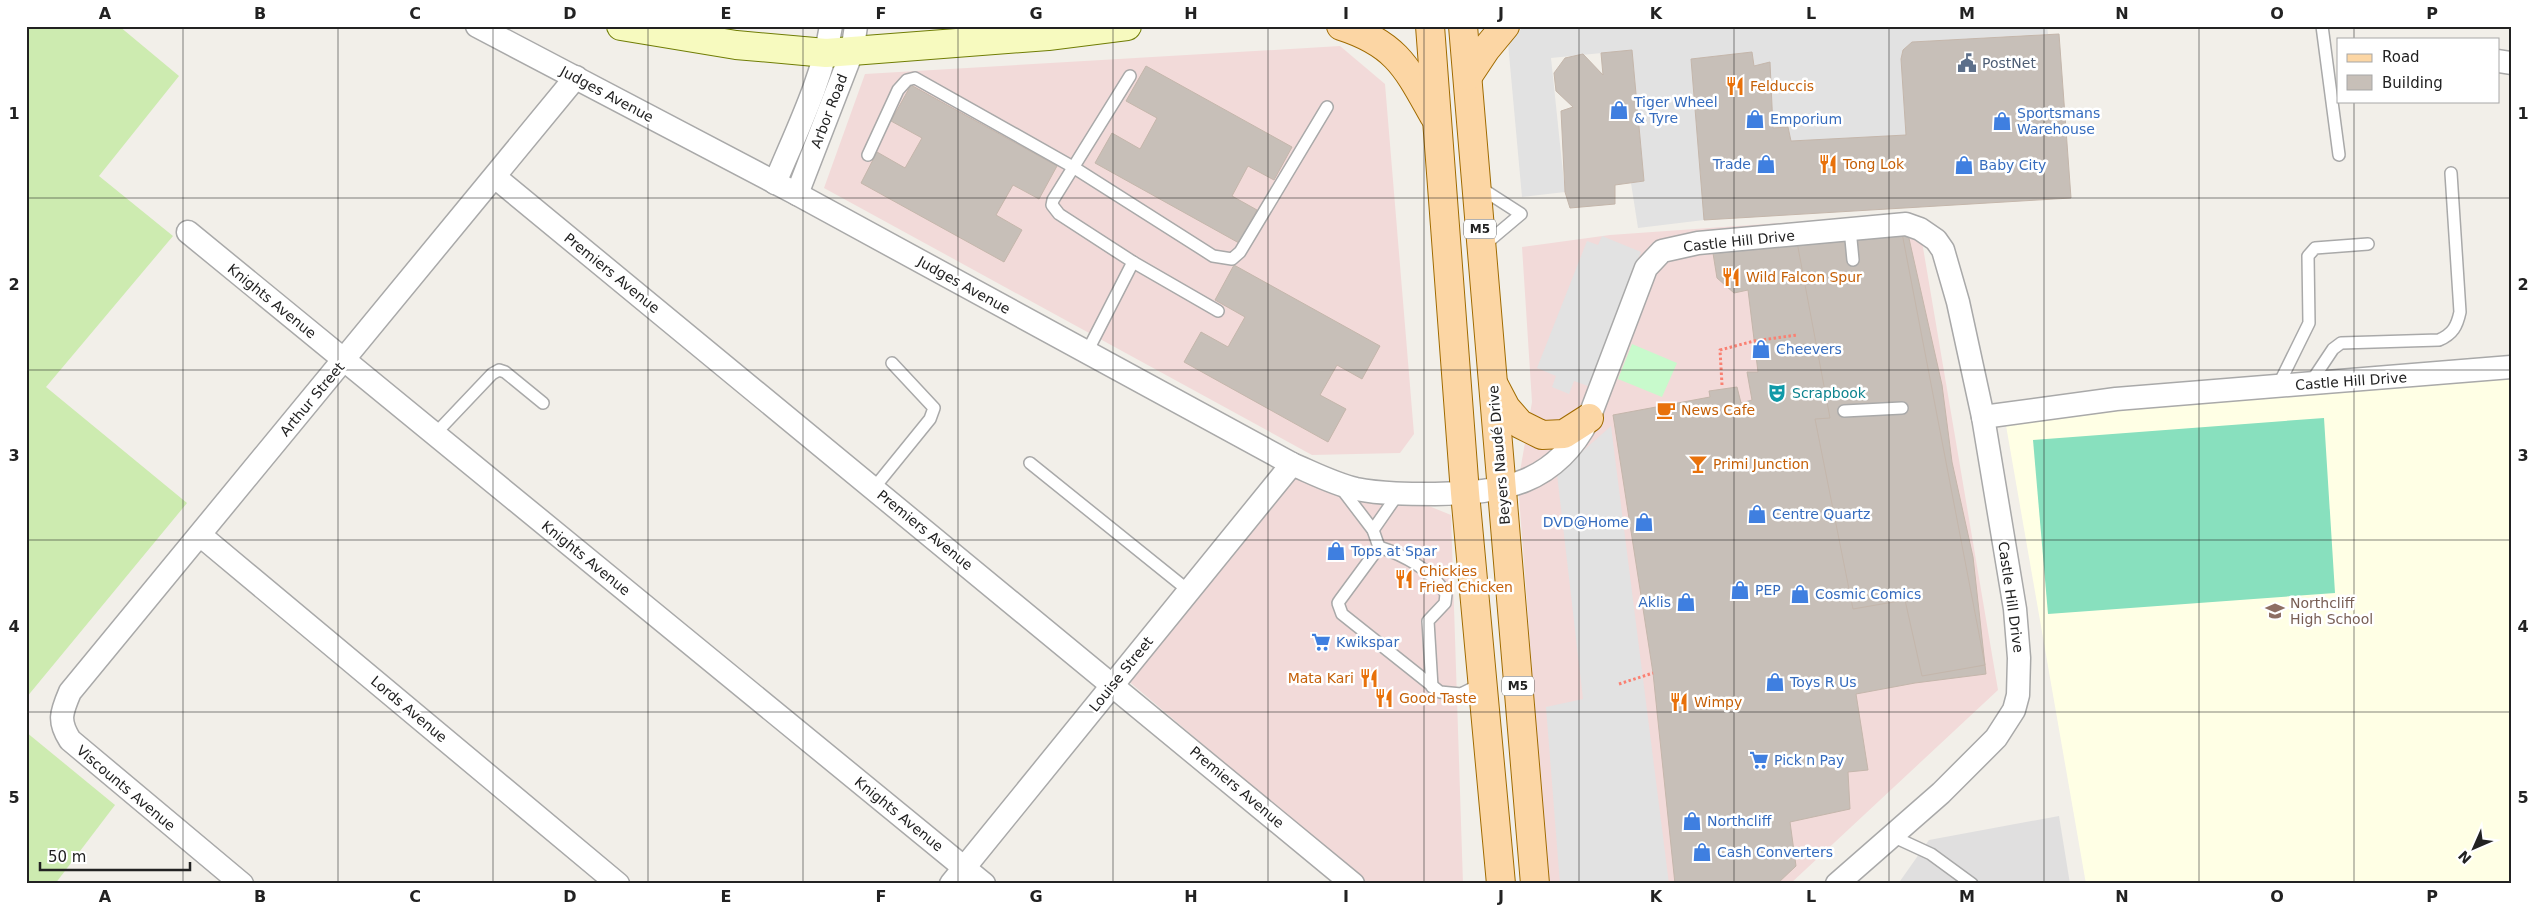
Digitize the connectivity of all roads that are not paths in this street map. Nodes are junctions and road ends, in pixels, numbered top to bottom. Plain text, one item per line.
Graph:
1 (477, 26) edge
2 (621, 26) edge
3 (831, 26) edge
4 (1127, 26) edge
5 (1341, 26) edge
6 (1430, 26) edge
7 (1463, 26) edge
8 (1505, 26) edge
9 (2322, 26) edge
10 (845, 44) edge
11 (1130, 76) dead end
12 (1468, 76) junction
13 (576, 77) junction
14 (1327, 107) dead end
15 (1438, 124) junction
16 (2339, 154) dead end
17 (868, 155) dead end
18 (1074, 167) junction
19 (2451, 173) dead end
20 (495, 177) junction
21 (775, 183) junction
22 (1476, 185) junction
23 (797, 194) junction
24 (1850, 229) junction
25 (188, 232) dead end
26 (2368, 244) dead end
27 (1482, 247) junction
28 (1853, 260) dead end
29 (1133, 262) junction
30 (1218, 311) dead end
31 (1087, 352) junction
32 (344, 360) junction
33 (892, 363) dead end
34 (2511, 367) edge
35 (1492, 382) junction
36 (2310, 384) junction
37 (2278, 386) junction
38 (543, 403) dead end
39 (1902, 408) dead end
40 (1844, 411) dead end
41 (1983, 417) junction
42 (1589, 418) junction
43 (435, 434) junction
44 (1030, 463) dead end
45 (1292, 464) junction
46 (1338, 484) junction
47 (874, 488) junction
48 (1501, 489) junction
49 (1464, 493) junction
50 (1398, 494) junction
51 (1373, 530) junction
52 (200, 535) junction
53 (1379, 547) junction
54 (1189, 591) junction
55 (1484, 683) junction
56 (1113, 684) junction
57 (1432, 687) junction
58 (61, 726) joint
59 (1892, 836) junction
60 (957, 876) edge
61 (242, 884) edge
62 (618, 884) edge
63 (984, 884) edge
64 (1353, 884) edge
65 (1501, 884) edge
66 (1535, 884) edge
67 (1837, 884) edge
68 (1972, 884) edge

1 - 13 street, Judges Avenue
2 - 10 main road
3 - 10 street, Arbor Road
4 - 10 main road
5 - 15 main road
6 - 15 main road, M5
7 - 12 main road, Beyers Naudé Drive / M5
8 - 12 main road
9 - 16 lane
10 - 21 street, Arbor Road
10 - 23 street, Arbor Road
11 - 18 lane
12 - 22 main road, Beyers Naudé Drive / M5
13 - 20 street, Arthur Street
13 - 21 street, Judges Avenue
14 - 18 lane
15 - 49 main road, M5
17 - 18 lane
18 - 29 lane
19 - 36 lane
20 - 32 street, Arthur Street
20 - 47 street, Premiers Avenue
21 - 23 street, Judges Avenue
22 - 27 main road, Beyers Naudé Drive / M5
22 - 27 lane
23 - 31 street, Judges Avenue
24 - 28 lane
24 - 41 street, Castle Hill Drive
24 - 42 street, Castle Hill Drive
25 - 32 street, Knights Avenue
26 - 37 lane
27 - 35 main road, Beyers Naudé Drive / M5
29 - 30 lane
29 - 31 lane
31 - 45 street, Judges Avenue
32 - 43 street, Knights Avenue
32 - 52 street, Arthur Street
33 - 47 lane
34 - 36 street, Castle Hill Drive
35 - 42 main road
35 - 48 main road, Beyers Naudé Drive / M5
36 - 37 street, Castle Hill Drive
37 - 41 street, Castle Hill Drive
38 - 43 lane
39 - 40 lane
41 - 59 street, Castle Hill Drive
42 - 48 street, Castle Hill Drive
43 - 60 street, Knights Avenue
44 - 54 lane
45 - 46 street, Judges Avenue
45 - 54 street, Louise Street
46 - 50 street, Judges Avenue
46 - 51 lane
47 - 56 street, Premiers Avenue
48 - 49 street, Castle Hill Drive
48 - 66 main road, Beyers Naudé Drive / M5
49 - 50 street, Judges Avenue
49 - 55 main road, M5
50 - 51 lane
51 - 53 lane
52 - 58 street, Arthur Street
52 - 62 street, Lords Avenue
53 - 57 lane
53 - 57 lane
54 - 56 street, Louise Street
55 - 57 lane
55 - 65 main road, M5
56 - 60 street, Louise Street
56 - 64 street, Premiers Avenue
58 - 61 street, Viscounts Avenue
59 - 67 street, Castle Hill Drive
59 - 68 lane
60 - 63 street, Knights Avenue

